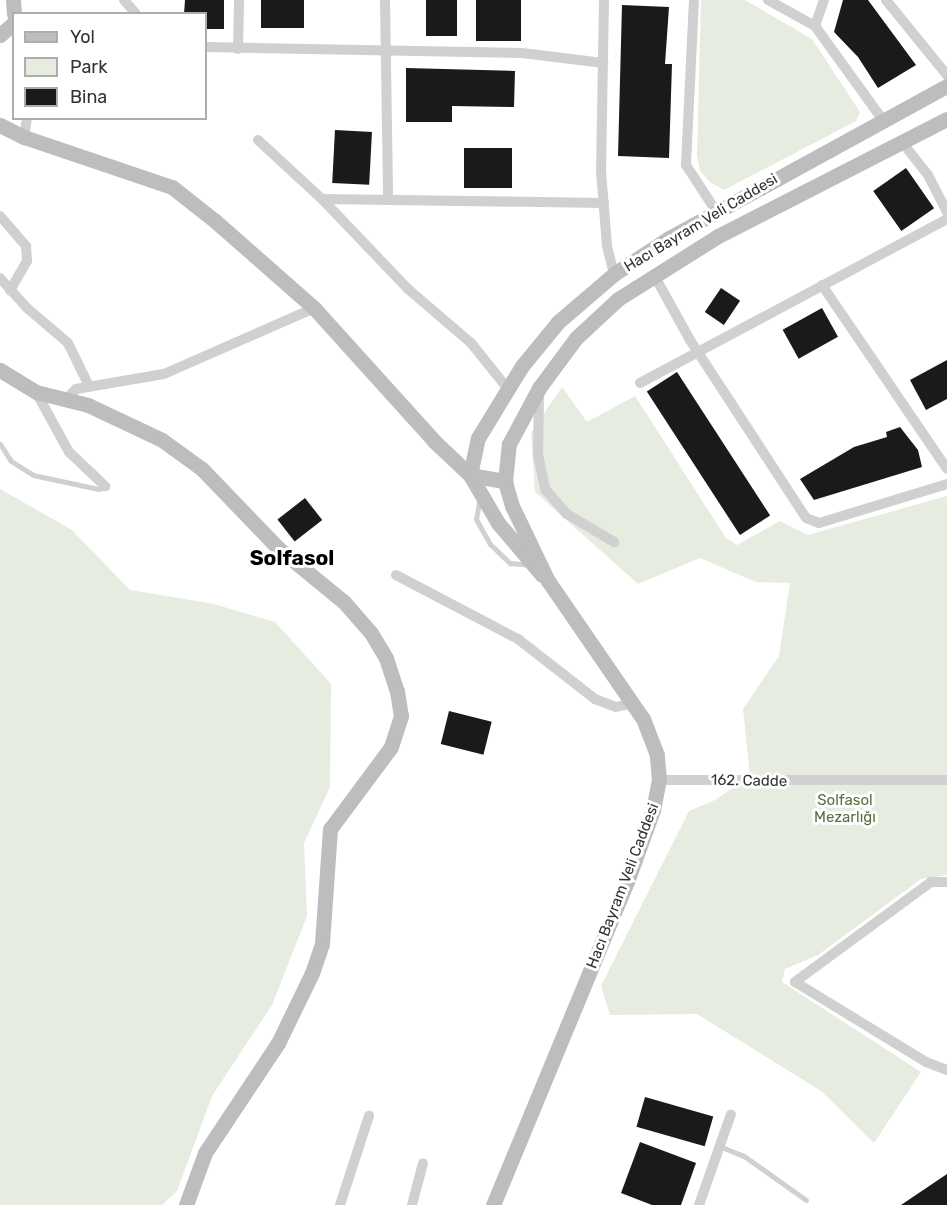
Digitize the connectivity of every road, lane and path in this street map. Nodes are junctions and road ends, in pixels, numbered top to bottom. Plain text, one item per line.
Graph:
1 (124, 0) edge
2 (239, 0) edge
3 (385, 0) edge
4 (604, 0) edge
5 (694, 0) edge
6 (768, 0) edge
7 (824, 0) edge
8 (886, 0) edge
9 (134, 12) edge
10 (12, 25) edge
11 (814, 26) junction
12 (0, 35) edge
13 (207, 47) edge
14 (238, 49) junction
15 (385, 49) junction
16 (603, 63) junction
17 (947, 75) edge
18 (947, 86) edge
19 (882, 119) junction
20 (947, 119) edge
21 (27, 120) edge
22 (0, 125) edge
23 (24, 137) junction
24 (258, 140) dead end
25 (902, 142) junction
26 (322, 199) junction
27 (388, 200) junction
28 (604, 203) junction
29 (716, 212) junction
30 (947, 212) edge
31 (0, 216) edge
32 (947, 219) edge
33 (614, 274) junction
34 (654, 275) junction
35 (0, 278) edge
36 (822, 285) junction
37 (10, 290) junction
38 (314, 308) junction
39 (698, 353) junction
40 (0, 370) edge
41 (640, 383) dead end
42 (89, 386) junction
43 (539, 388) junction
44 (508, 389) junction
45 (36, 392) junction
46 (68, 397) junction
47 (0, 444) edge
48 (947, 470) edge
49 (470, 475) junction
50 (505, 481) junction
51 (947, 484) edge
52 (105, 486) joint
53 (614, 542) dead end
54 (396, 575) dead end
55 (548, 580) junction
56 (633, 703) junction
57 (659, 780) junction
58 (947, 780) edge
59 (947, 882) edge
60 (947, 1070) edge
61 (731, 1114) dead end
62 (369, 1116) dead end
63 (720, 1146) junction
64 (423, 1163) dead end
65 (806, 1200) dead end
66 (186, 1205) edge
67 (340, 1205) edge
68 (412, 1205) edge
69 (493, 1205) edge
70 (699, 1205) edge

1 - 9 street
2 - 14 street
3 - 15 street
4 - 16 street
5 - 29 street
6 - 11 street
7 - 11 street
8 - 17 street
10 - 12 main road
11 - 19 street
13 - 14 street
14 - 15 street
15 - 16 street
15 - 27 street
16 - 28 street
18 - 19 main road, Hacı Bayram Veli Caddesi
19 - 29 main road, Hacı Bayram Veli Caddesi
20 - 25 main road
21 - 23 street
22 - 23 main road
23 - 38 main road
24 - 26 street
25 - 30 street
25 - 34 main road
26 - 27 street
26 - 44 street
27 - 28 street
28 - 33 street
29 - 33 main road, Hacı Bayram Veli Caddesi
31 - 37 street
32 - 36 street
33 - 44 main road, Hacı Bayram Veli Caddesi
34 - 39 street
34 - 43 main road
35 - 37 street
36 - 39 street
36 - 48 street
37 - 42 street
38 - 42 street
38 - 49 main road
39 - 41 street
39 - 51 street
40 - 45 main road
42 - 46 street
43 - 50 main road
43 - 53 street
44 - 49 main road, Hacı Bayram Veli Caddesi
45 - 46 main road
45 - 52 street
46 - 66 main road
47 - 52 lane
49 - 50 main road
49 - 55 main road
50 - 55 main road
54 - 56 street
55 - 56 main road, Hacı Bayram Veli Caddesi
56 - 57 main road, Hacı Bayram Veli Caddesi
57 - 58 street, 162. Cadde
57 - 69 main road, Hacı Bayram Veli Caddesi
59 - 60 street
61 - 63 street
62 - 67 street
63 - 65 lane
63 - 70 street
64 - 68 street

